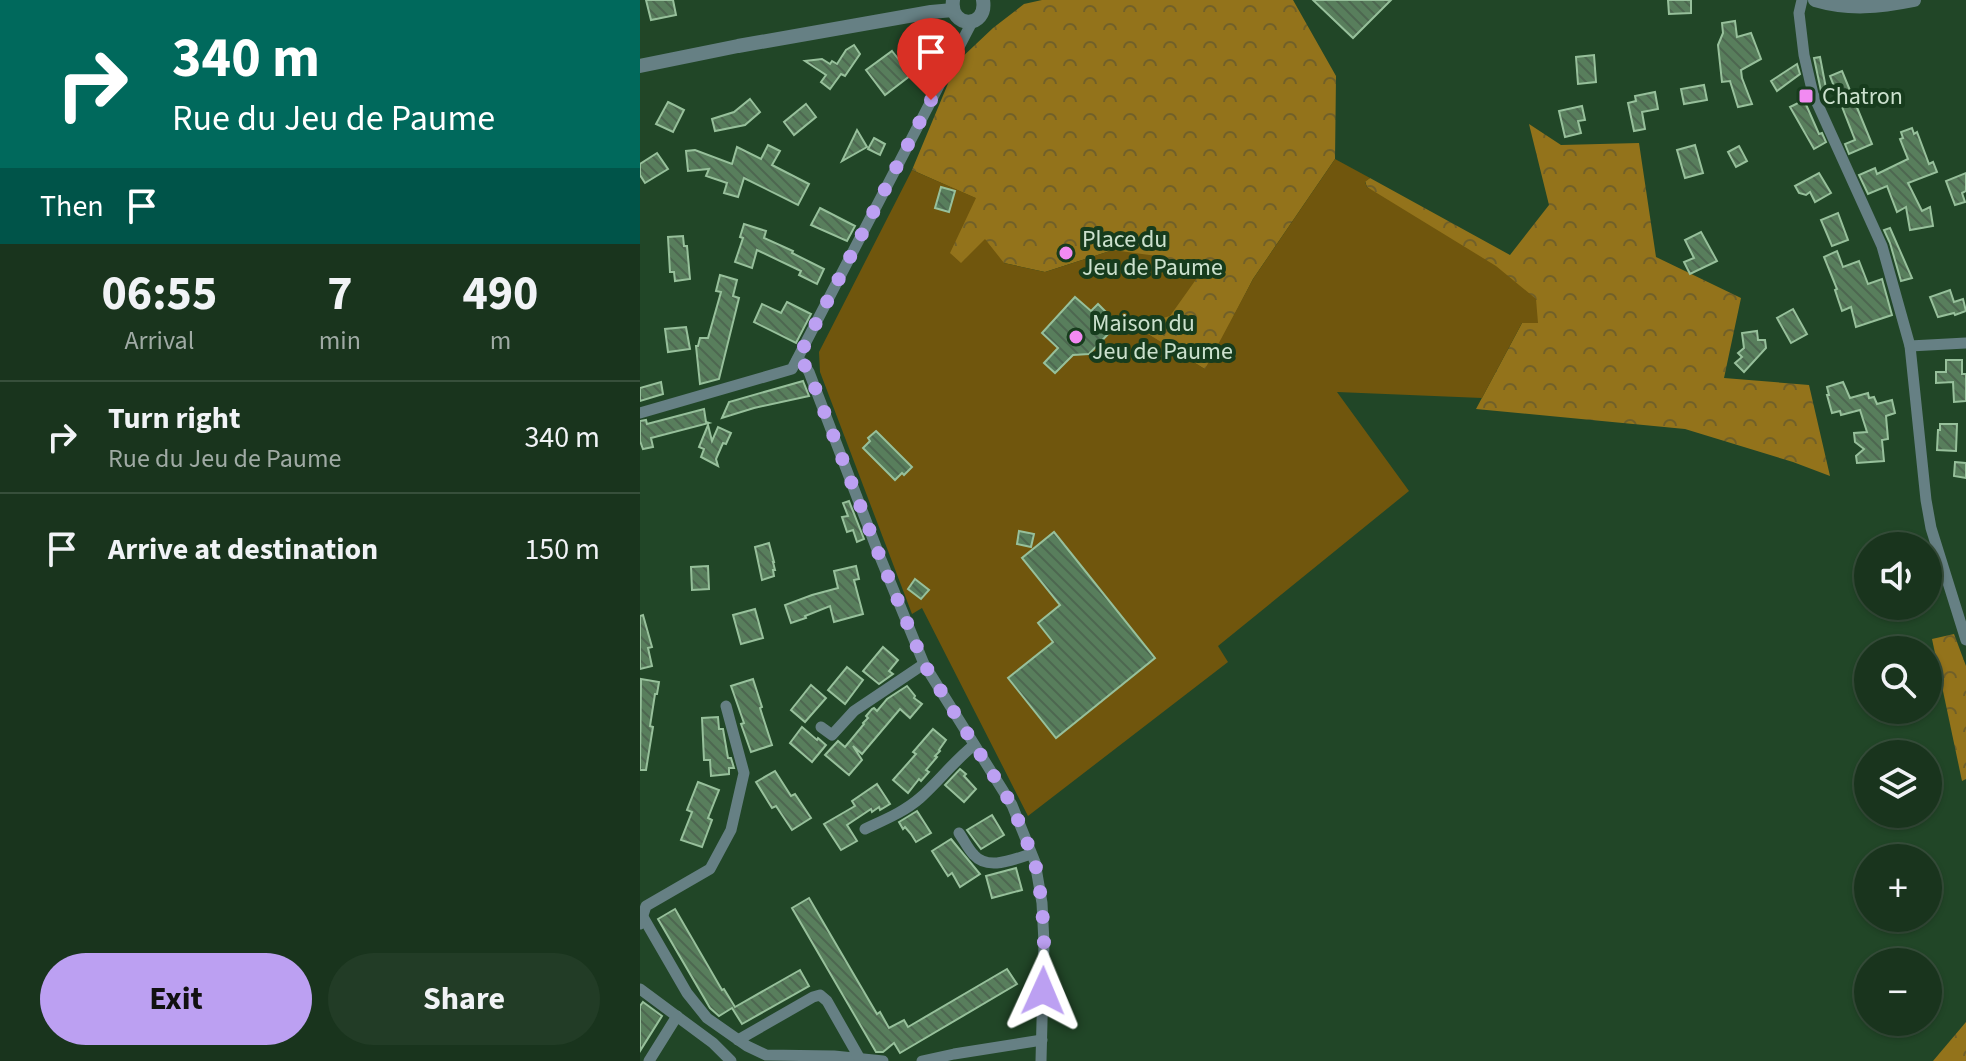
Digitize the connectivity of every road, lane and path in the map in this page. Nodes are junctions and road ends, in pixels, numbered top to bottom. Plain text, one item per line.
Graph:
1 (1001, 0) edge
2 (1802, 0) edge
3 (1815, 0) edge
4 (1914, 0) edge
5 (984, 2) edge
6 (953, 5) edge
7 (972, 22) junction
8 (640, 66) edge
9 (1966, 343) edge
10 (1910, 346) junction
11 (794, 364) junction
12 (640, 413) edge
13 (1966, 638) edge
14 (924, 664) junction
15 (726, 706) dead end
16 (821, 727) dead end
17 (974, 745) junction
18 (865, 829) dead end
19 (959, 833) dead end
20 (1031, 854) junction
21 (641, 921) edge
22 (640, 989) edge
23 (677, 1016) junction
24 (738, 1040) junction
25 (1042, 1040) junction
26 (860, 1059) junction
27 (649, 1061) edge
28 (731, 1061) edge
29 (883, 1061) edge
30 (922, 1061) edge
31 (1041, 1061) edge

1 - 5 street
2 - 10 street
3 - 4 street
5 - 7 street
6 - 7 street
6 - 8 street
7 - 11 street
9 - 10 street
10 - 13 street
11 - 12 street
11 - 14 street
14 - 16 street
14 - 17 street
15 - 21 street
17 - 18 street
17 - 20 street
19 - 20 street
20 - 25 street
21 - 24 street
22 - 23 street
23 - 27 street
23 - 28 street
24 - 26 street
24 - 26 street
25 - 30 street
25 - 31 street
26 - 29 street

